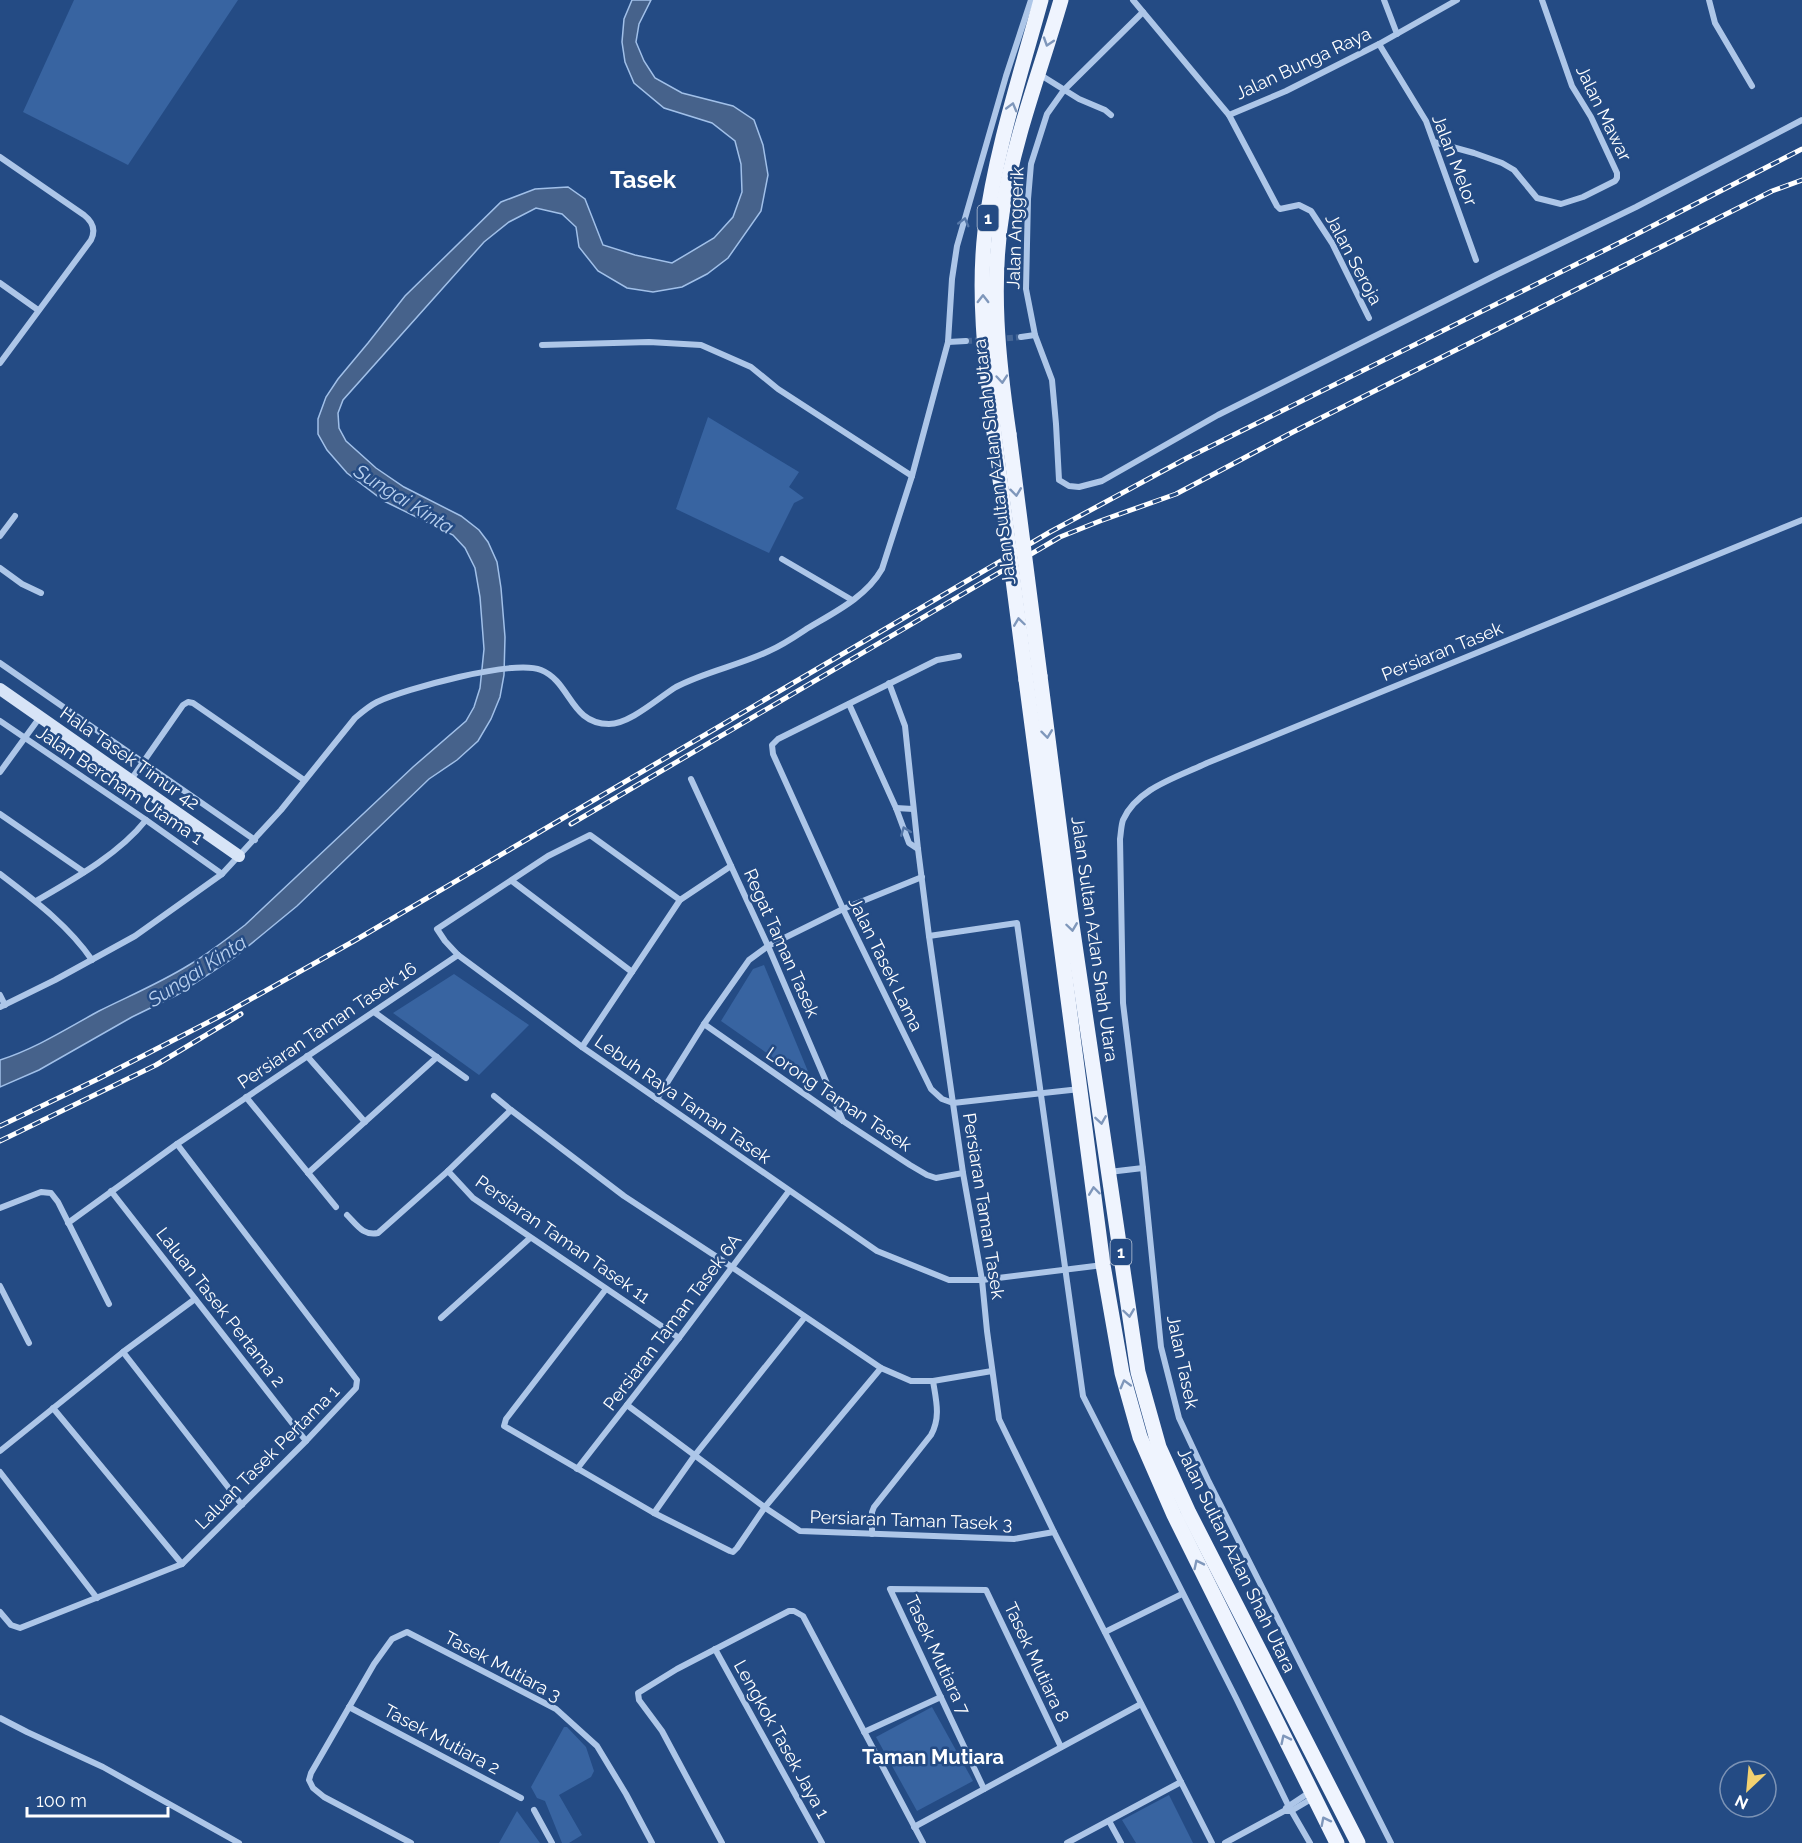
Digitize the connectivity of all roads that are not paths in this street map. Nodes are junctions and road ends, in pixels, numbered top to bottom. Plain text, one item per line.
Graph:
1 (1031, 0) edge
2 (1041, 0) edge
3 (1061, 0) edge
4 (1133, 0) edge
5 (1384, 0) edge
6 (1457, 0) edge
7 (1542, 0) edge
8 (1709, 0) edge
9 (1143, 12) junction
10 (1021, 28) junction
11 (1397, 34) junction
12 (1379, 44) junction
13 (1027, 50) junction
14 (1037, 74) junction
15 (1752, 86) dead end
16 (1065, 90) junction
17 (1111, 115) dead end
18 (1229, 115) junction
19 (1802, 120) edge
20 (1434, 142) junction
21 (0, 157) edge
22 (1476, 260) dead end
23 (0, 283) edge
24 (38, 310) junction
25 (1369, 318) dead end
26 (1035, 335) junction
27 (1021, 337) tunnel mouth
28 (966, 341) tunnel mouth
29 (948, 342) junction
30 (542, 345) dead end
31 (0, 363) edge
32 (1002, 438) junction
33 (912, 476) junction
34 (15, 516) dead end
35 (1802, 520) edge
36 (0, 536) edge
37 (782, 559) dead end
38 (0, 568) edge
39 (41, 593) dead end
40 (852, 600) junction
41 (959, 656) dead end
42 (0, 663) edge
43 (1033, 678) junction
44 (889, 683) junction
45 (0, 689) edge
46 (849, 704) junction
47 (40, 717) junction
48 (0, 721) edge
49 (25, 738) junction
50 (143, 763) junction
51 (0, 772) edge
52 (691, 779) dead end
53 (304, 780) junction
54 (130, 781) junction
55 (896, 808) junction
56 (913, 809) junction
57 (0, 814) edge
58 (146, 820) junction
59 (1120, 839) joint
60 (255, 840) junction
61 (918, 849) junction
62 (239, 856) junction
63 (731, 866) junction
64 (84, 872) junction
65 (0, 874) edge
66 (222, 874) junction
67 (922, 877) junction
68 (512, 880) junction
69 (680, 900) junction
70 (36, 901) junction
71 (843, 909) junction
72 (929, 936) junction
73 (768, 946) junction
74 (458, 955) junction
75 (92, 960) junction
76 (632, 972) junction
77 (0, 995) edge
78 (2, 1006) edge
79 (374, 1012) junction
80 (704, 1024) junction
81 (582, 1047) junction
82 (307, 1056) junction
83 (436, 1057) junction
84 (466, 1078) dead end
85 (1081, 1089) junction
86 (1041, 1094) junction
87 (494, 1096) dead end
88 (246, 1097) junction
89 (657, 1099) junction
90 (953, 1103) junction
91 (510, 1110) junction
92 (843, 1121) junction
93 (365, 1122) junction
94 (177, 1144) junction
95 (1143, 1168) junction
96 (448, 1171) junction
97 (1109, 1172) junction
98 (309, 1173) junction
99 (963, 1173) junction
100 (111, 1191) junction
101 (789, 1191) junction
102 (336, 1207) dead end
103 (0, 1208) edge
104 (347, 1215) dead end
105 (68, 1223) junction
106 (530, 1238) junction
107 (1103, 1265) junction
108 (732, 1268) junction
109 (1064, 1270) junction
110 (982, 1280) junction
111 (0, 1286) edge
112 (606, 1289) junction
113 (195, 1299) junction
114 (109, 1304) dead end
115 (805, 1317) junction
116 (441, 1318) dead end
117 (679, 1338) junction
118 (29, 1343) dead end
119 (123, 1352) junction
120 (881, 1368) junction
121 (992, 1371) junction
122 (933, 1381) junction
123 (627, 1405) junction
124 (53, 1408) junction
125 (306, 1441) junction
126 (0, 1451) edge
127 (695, 1455) junction
128 (577, 1469) junction
129 (0, 1472) edge
130 (242, 1505) junction
131 (765, 1507) junction
132 (654, 1513) junction
133 (1054, 1532) junction
134 (872, 1534) junction
135 (182, 1564) junction
136 (986, 1590) joint
137 (1182, 1594) junction
138 (97, 1598) junction
139 (0, 1612) edge
140 (1105, 1632) junction
141 (715, 1649) junction
142 (941, 1697) junction
143 (1141, 1704) junction
144 (349, 1707) junction
145 (0, 1718) edge
146 (864, 1732) junction
147 (1307, 1743) junction
148 (1061, 1747) junction
149 (1181, 1782) junction
150 (984, 1789) junction
151 (1314, 1794) junction
152 (521, 1798) dead end
153 (1288, 1809) junction
154 (534, 1810) dead end
155 (1342, 1812) junction
156 (1109, 1821) junction
157 (914, 1827) junction
158 (239, 1843) edge
159 (411, 1843) edge
160 (552, 1843) edge
161 (652, 1843) edge
162 (722, 1843) edge
163 (822, 1843) edge
164 (923, 1843) edge
165 (1067, 1843) edge
166 (1121, 1843) edge
167 (1212, 1843) edge
168 (1225, 1843) edge
169 (1310, 1843) edge
170 (1337, 1843) edge
171 (1358, 1843) edge
172 (1391, 1843) edge

1 - 10 street
2 - 13 main road, Jalan Sultan Azlan Shah Utara / 1
3 -> 14 main road, Jalan Sultan Azlan Shah Utara / 1
4 - 9 street, Jalan Bunga Raya
5 - 11 street
6 - 11 street, Jalan Bunga Raya
7 - 20 street, Jalan Mawar
8 - 15 street
9 - 16 street, Jalan Anggerik
9 - 18 street, Jalan Bunga Raya
10 - 13 street
29 -> 10 street
11 - 12 street, Jalan Bunga Raya
12 - 18 street, Jalan Bunga Raya
12 - 20 street, Jalan Melor
32 -> 13 main road, Jalan Sultan Azlan Shah Utara / 1
14 - 16 street
14 -> 32 main road, Jalan Sultan Azlan Shah Utara / 1
16 - 17 street
16 - 26 street, Jalan Anggerik
18 - 25 street, Jalan Seroja
19 - 26 street, Jalan Anggerik
20 - 22 street, Jalan Melor
21 - 24 street
23 - 24 street
24 - 31 street
26 - 27 street
28 - 29 street
29 - 33 street
30 - 33 street
32 - 43 main road, Jalan Sultan Azlan Shah Utara / 1, bridge
33 - 40 street
34 - 36 street
35 - 59 street, Persiaran Tasek
37 - 40 street
38 - 39 street
40 - 53 street
41 - 44 street
42 - 50 street
43 - 85 main road, Jalan Sultan Azlan Shah Utara / 1
43 -> 97 main road, Jalan Sultan Azlan Shah Utara / 1
44 - 46 street
44 - 56 street, Persiaran Taman Tasek
45 - 47 street, Hala Tasek Timur 42
46 - 55 street
46 - 71 street, Jalan Tasek Lama
47 - 49 street
47 - 54 street, Hala Tasek Timur 42
48 - 49 street, Jalan Bercham Utama 1
49 - 51 street
49 - 58 street, Jalan Bercham Utama 1
50 - 53 street
50 - 54 street
50 - 60 street
52 - 63 street, Regat Taman Tasek
53 - 60 street
54 - 62 street, Hala Tasek Timur 42
55 - 56 street
61 -> 55 street
56 - 61 street, Persiaran Taman Tasek
57 - 64 street
58 - 64 street
58 - 66 street, Jalan Bercham Utama 1
59 - 95 street, Jalan Tasek
60 - 62 street
61 - 67 street, Persiaran Taman Tasek
62 - 66 street
63 - 69 street
63 - 73 street, Regat Taman Tasek
64 - 70 street
65 - 70 street
66 - 75 street
67 - 71 street
67 - 72 street, Persiaran Taman Tasek
68 - 69 street, Lebuh Raya Taman Tasek
68 - 74 street, Lebuh Raya Taman Tasek
68 - 76 street
69 - 76 street
70 - 75 street
71 - 73 street
71 - 90 street, Jalan Tasek Lama
72 - 86 street
72 - 90 street, Persiaran Taman Tasek
73 - 80 street
73 - 92 street, Regat Taman Tasek
74 - 79 street, Persiaran Taman Tasek 16
74 - 81 street, Lebuh Raya Taman Tasek
75 - 78 street
76 - 81 street
77 - 78 street
79 - 82 street, Persiaran Taman Tasek 16
79 - 83 street
80 - 89 street
80 - 92 street, Lorong Taman Tasek
81 - 89 street, Lebuh Raya Taman Tasek
82 - 88 street, Persiaran Taman Tasek 16
82 - 93 street
83 - 84 street
83 - 93 street
85 - 86 street
107 -> 85 main road, Jalan Sultan Azlan Shah Utara / 1
86 - 90 street
86 - 109 street
87 - 91 street
88 - 94 street, Persiaran Taman Tasek 16
88 - 98 street
89 - 101 street, Lebuh Raya Taman Tasek
90 - 99 street, Persiaran Taman Tasek
91 - 96 street, Persiaran Taman Tasek 11
91 - 108 street
92 - 99 street, Lorong Taman Tasek
93 - 98 street
94 - 100 street, Persiaran Taman Tasek 16
94 - 125 street, Laluan Tasek Pertama 1
95 - 97 street
95 - 172 street, Jalan Tasek
96 - 104 street
96 - 106 street, Persiaran Taman Tasek 11
97 -> 147 main road, Jalan Sultan Azlan Shah Utara / 1
98 - 102 street
99 - 110 street, Persiaran Taman Tasek
100 - 105 street, Persiaran Taman Tasek 16
100 - 113 street, Laluan Tasek Pertama 2
101 - 108 street, Persiaran Taman Tasek 6A
101 - 110 street, Lebuh Raya Taman Tasek
103 - 105 street
105 - 114 street
106 - 112 street, Persiaran Taman Tasek 11
106 - 116 street
107 - 109 street, Lebuh Raya Taman Tasek
151 -> 107 main road, Jalan Sultan Azlan Shah Utara / 1
108 - 115 street
108 - 117 street, Persiaran Taman Tasek 6A
109 - 110 street, Lebuh Raya Taman Tasek
109 - 137 street
110 - 121 street, Persiaran Taman Tasek
111 - 118 street
112 - 117 street, Persiaran Taman Tasek 11
112 - 128 street
113 - 119 street
113 - 125 street, Laluan Tasek Pertama 2
115 - 120 street
115 - 127 street
117 - 123 street, Persiaran Taman Tasek 6A
119 - 124 street
119 - 130 street
120 - 122 street
120 - 131 street
121 - 122 street
121 - 133 street, Persiaran Taman Tasek
122 - 134 street
123 - 127 street, Persiaran Taman Tasek 3
123 - 128 street, Persiaran Taman Tasek 6A
124 - 126 street
124 - 135 street
125 - 130 street, Laluan Tasek Pertama 1
127 - 131 street, Persiaran Taman Tasek 3
127 - 132 street
128 - 132 street
129 - 138 street
130 - 135 street, Laluan Tasek Pertama 1
131 - 132 street
131 - 134 street, Persiaran Taman Tasek 3
133 - 134 street, Persiaran Taman Tasek 3
133 - 140 street, Persiaran Taman Tasek
135 - 138 street, Laluan Tasek Pertama 1
136 - 142 street, Tasek Mutiara 7
136 - 148 street, Tasek Mutiara 8
137 - 140 street
137 - 153 street
138 - 139 street, Laluan Tasek Pertama 1
140 - 143 street, Persiaran Taman Tasek
141 - 146 street
141 - 162 street
141 - 163 street, Lengkok Tasek Jaya 1
142 - 146 street
142 - 150 street, Tasek Mutiara 7
143 - 148 street
143 - 149 street, Persiaran Taman Tasek
144 - 152 street, Tasek Mutiara 2
144 - 159 street
144 - 161 street, Tasek Mutiara 3
145 - 158 street
146 - 157 street
147 - 151 main road
147 - 155 main road, Jalan Sultan Azlan Shah Utara / 1
148 - 150 street
149 - 156 street
149 - 167 street, Persiaran Taman Tasek
150 - 157 street
151 - 153 street
151 - 155 main road
170 -> 151 main road, Jalan Sultan Azlan Shah Utara / 1
153 - 168 street
153 - 169 street
154 - 160 street
155 - 171 main road, Jalan Sultan Azlan Shah Utara / 1
156 - 165 street
156 - 166 street
157 - 164 street

